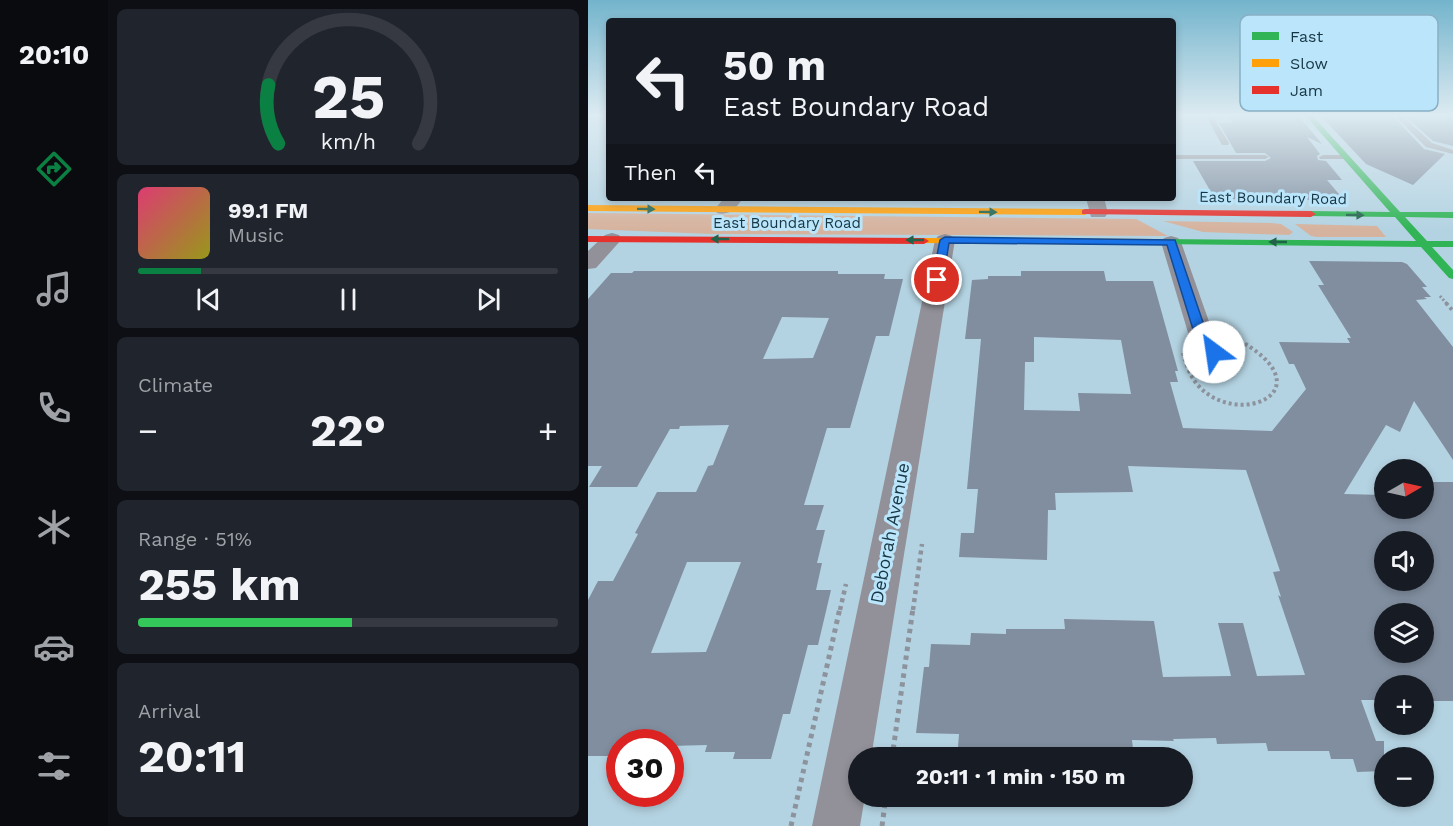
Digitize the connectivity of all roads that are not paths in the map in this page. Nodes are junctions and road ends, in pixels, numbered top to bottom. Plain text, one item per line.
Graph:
1 (1342, 153) edge
2 (1344, 155) junction
3 (1176, 157) edge
4 (1265, 157) dead end
5 (1323, 157) dead end
6 (1390, 183) dead end
7 (1432, 202) dead end
8 (736, 204) edge
9 (1096, 206) edge
10 (588, 208) edge
11 (1453, 210) edge
12 (1142, 213) junction
13 (1252, 214) junction
14 (1397, 215) junction
15 (1453, 215) edge
16 (1298, 233) junction
17 (588, 239) edge
18 (612, 239) junction
19 (945, 240) junction
20 (1171, 242) junction
21 (1245, 242) junction
22 (1424, 244) junction
23 (1453, 244) edge
24 (588, 263) edge
25 (1453, 276) edge
26 (1226, 368) dead end
27 (836, 826) edge

1 - 2 main road
2 - 5 lane
2 - 6 main road
2 - 14 main road
3 - 4 lane
7 - 11 main road
8 -> 9 main road, East Boundary Road
10 -> 8 main road, East Boundary Road
9 - 12 main road, East Boundary Road
12 - 13 main road, East Boundary Road
12 - 21 main road
13 -> 14 main road, East Boundary Road
13 - 16 main road
14 - 15 main road, East Boundary Road
14 - 22 main road
16 -> 21 main road, East Boundary Road
16 - 22 main road, East Boundary Road
17 - 18 main road, East Boundary Road
19 -> 18 main road, East Boundary Road
18 - 24 street
19 - 20 main road, East Boundary Road
19 - 27 street, Deborah Avenue
20 - 21 main road, East Boundary Road
20 - 26 street
22 - 23 main road, East Boundary Road
22 - 25 main road

